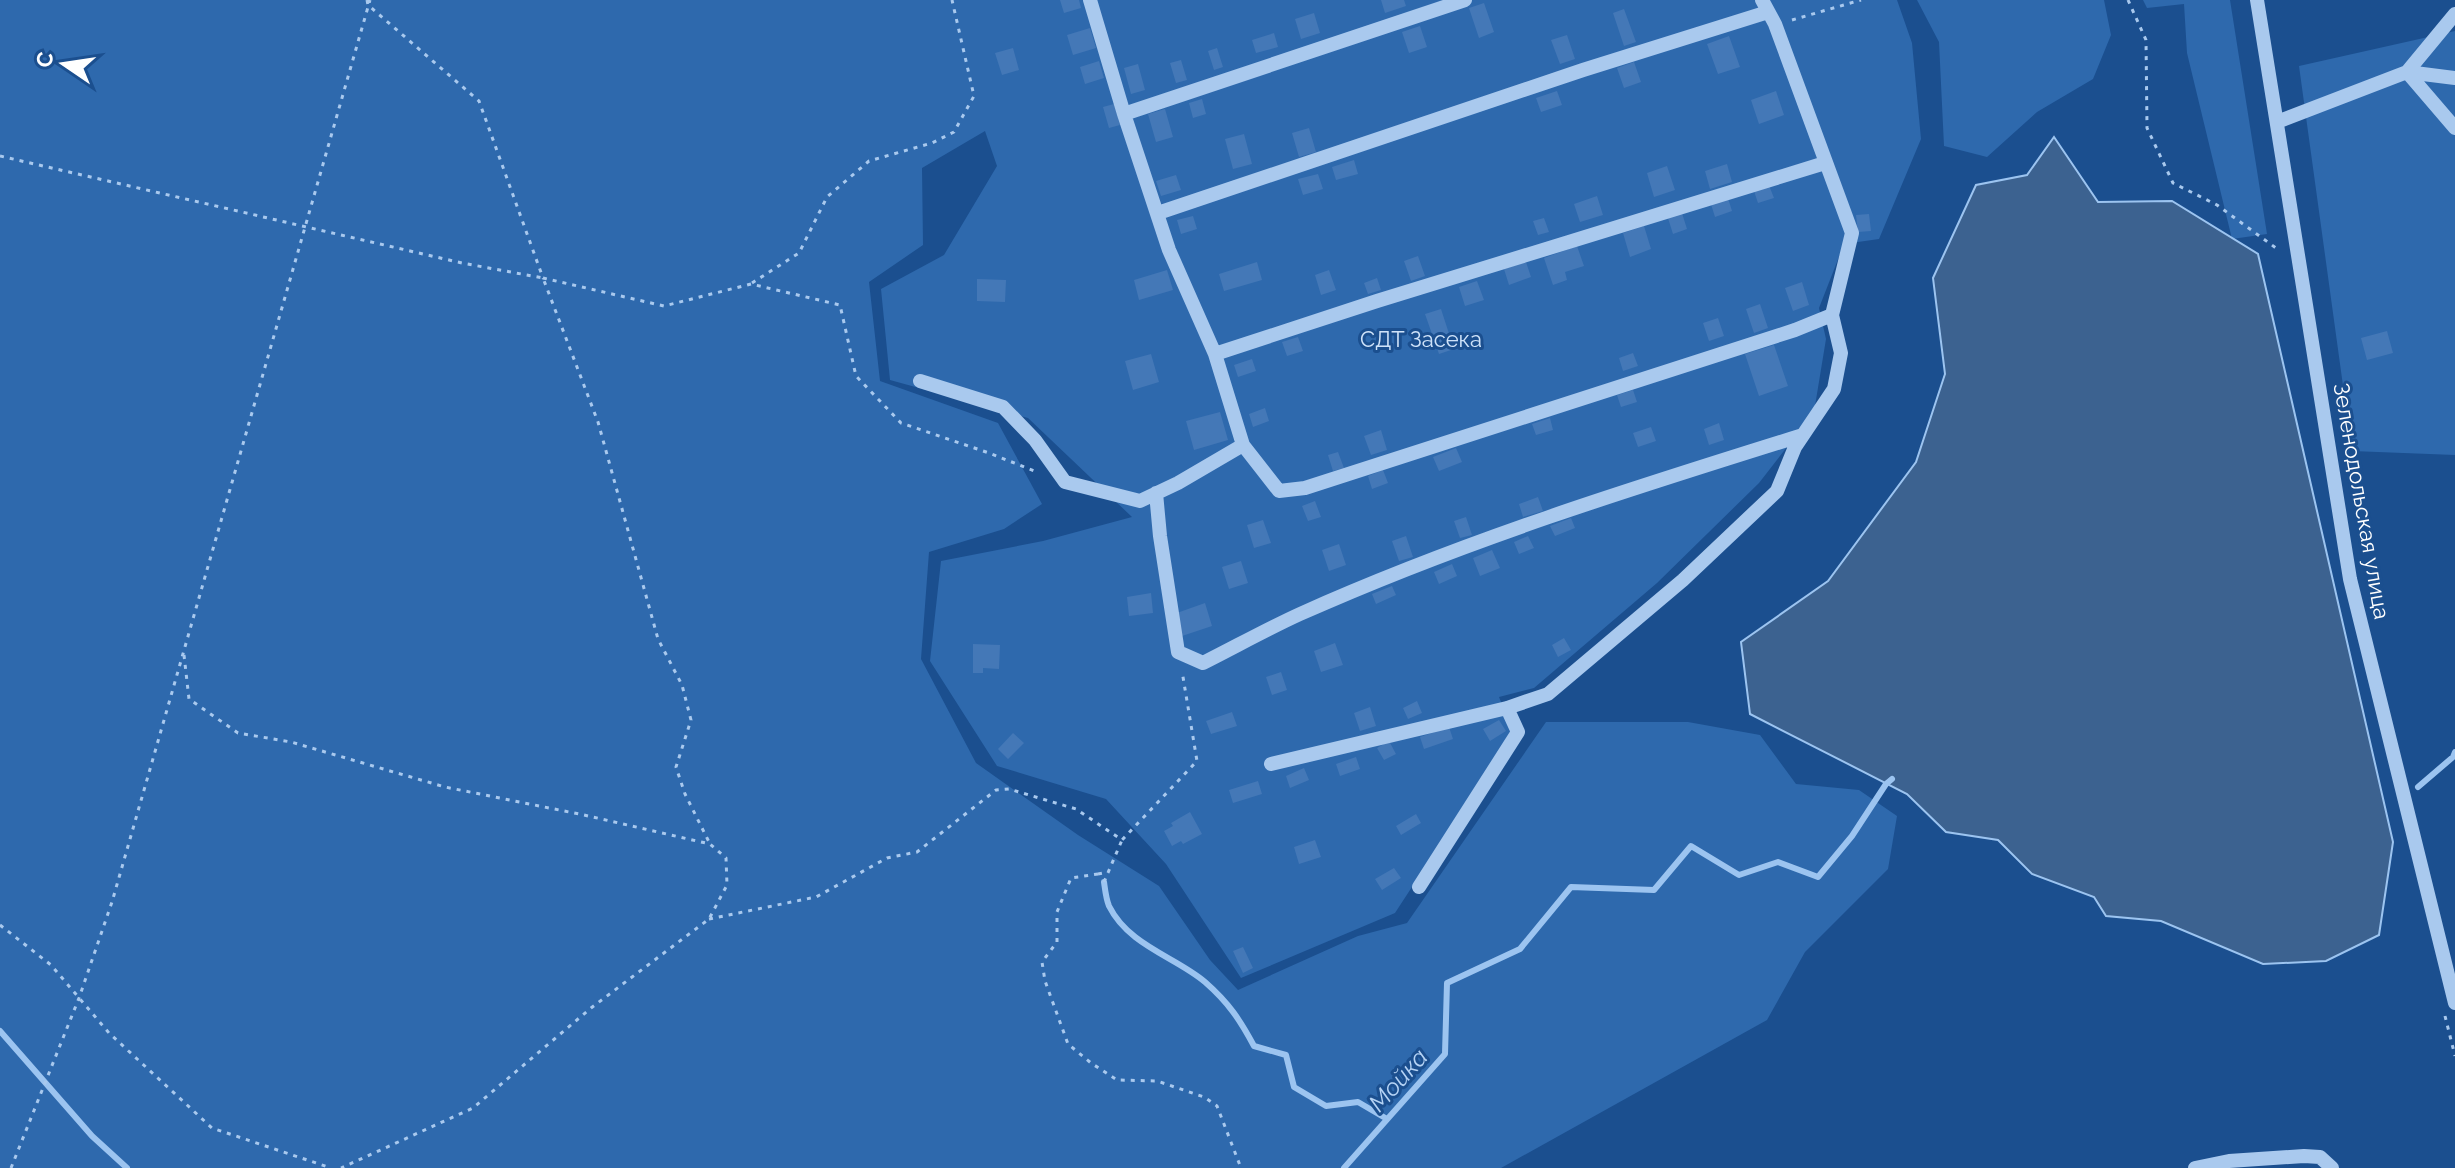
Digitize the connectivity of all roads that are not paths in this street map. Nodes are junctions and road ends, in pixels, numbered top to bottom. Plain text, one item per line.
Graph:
1 (1090, 0) edge
2 (1465, 0) edge
3 (2257, 0) edge
4 (1769, 12) edge
5 (2455, 14) edge
6 (2407, 72) junction
7 (2455, 78) edge
8 (1124, 114) junction
9 (2277, 122) junction
10 (2455, 128) edge
11 (1825, 163) junction
12 (1158, 213) junction
13 (1832, 315) junction
14 (1215, 354) junction
15 (920, 381) dead end
16 (1803, 435) junction
17 (1243, 445) junction
18 (1156, 493) junction
19 (1507, 708) junction
20 (1271, 764) dead end
21 (1419, 887) dead end
22 (2455, 1003) edge
23 (2195, 1168) edge
24 (2332, 1168) edge

1 - 8 street
2 - 8 street
3 - 9 street, Зеленодольская улица
4 - 11 street
4 - 12 street
5 - 6 street
6 - 7 street
6 - 9 street
6 - 10 street
8 - 12 street
9 - 22 street, Зеленодольская улица
11 - 13 street
11 - 14 street
12 - 14 street
13 - 16 street
13 - 17 street
14 - 17 street
15 - 18 street
16 - 18 street
16 - 19 street
17 - 18 street
19 - 20 street
19 - 21 street
23 - 24 street

